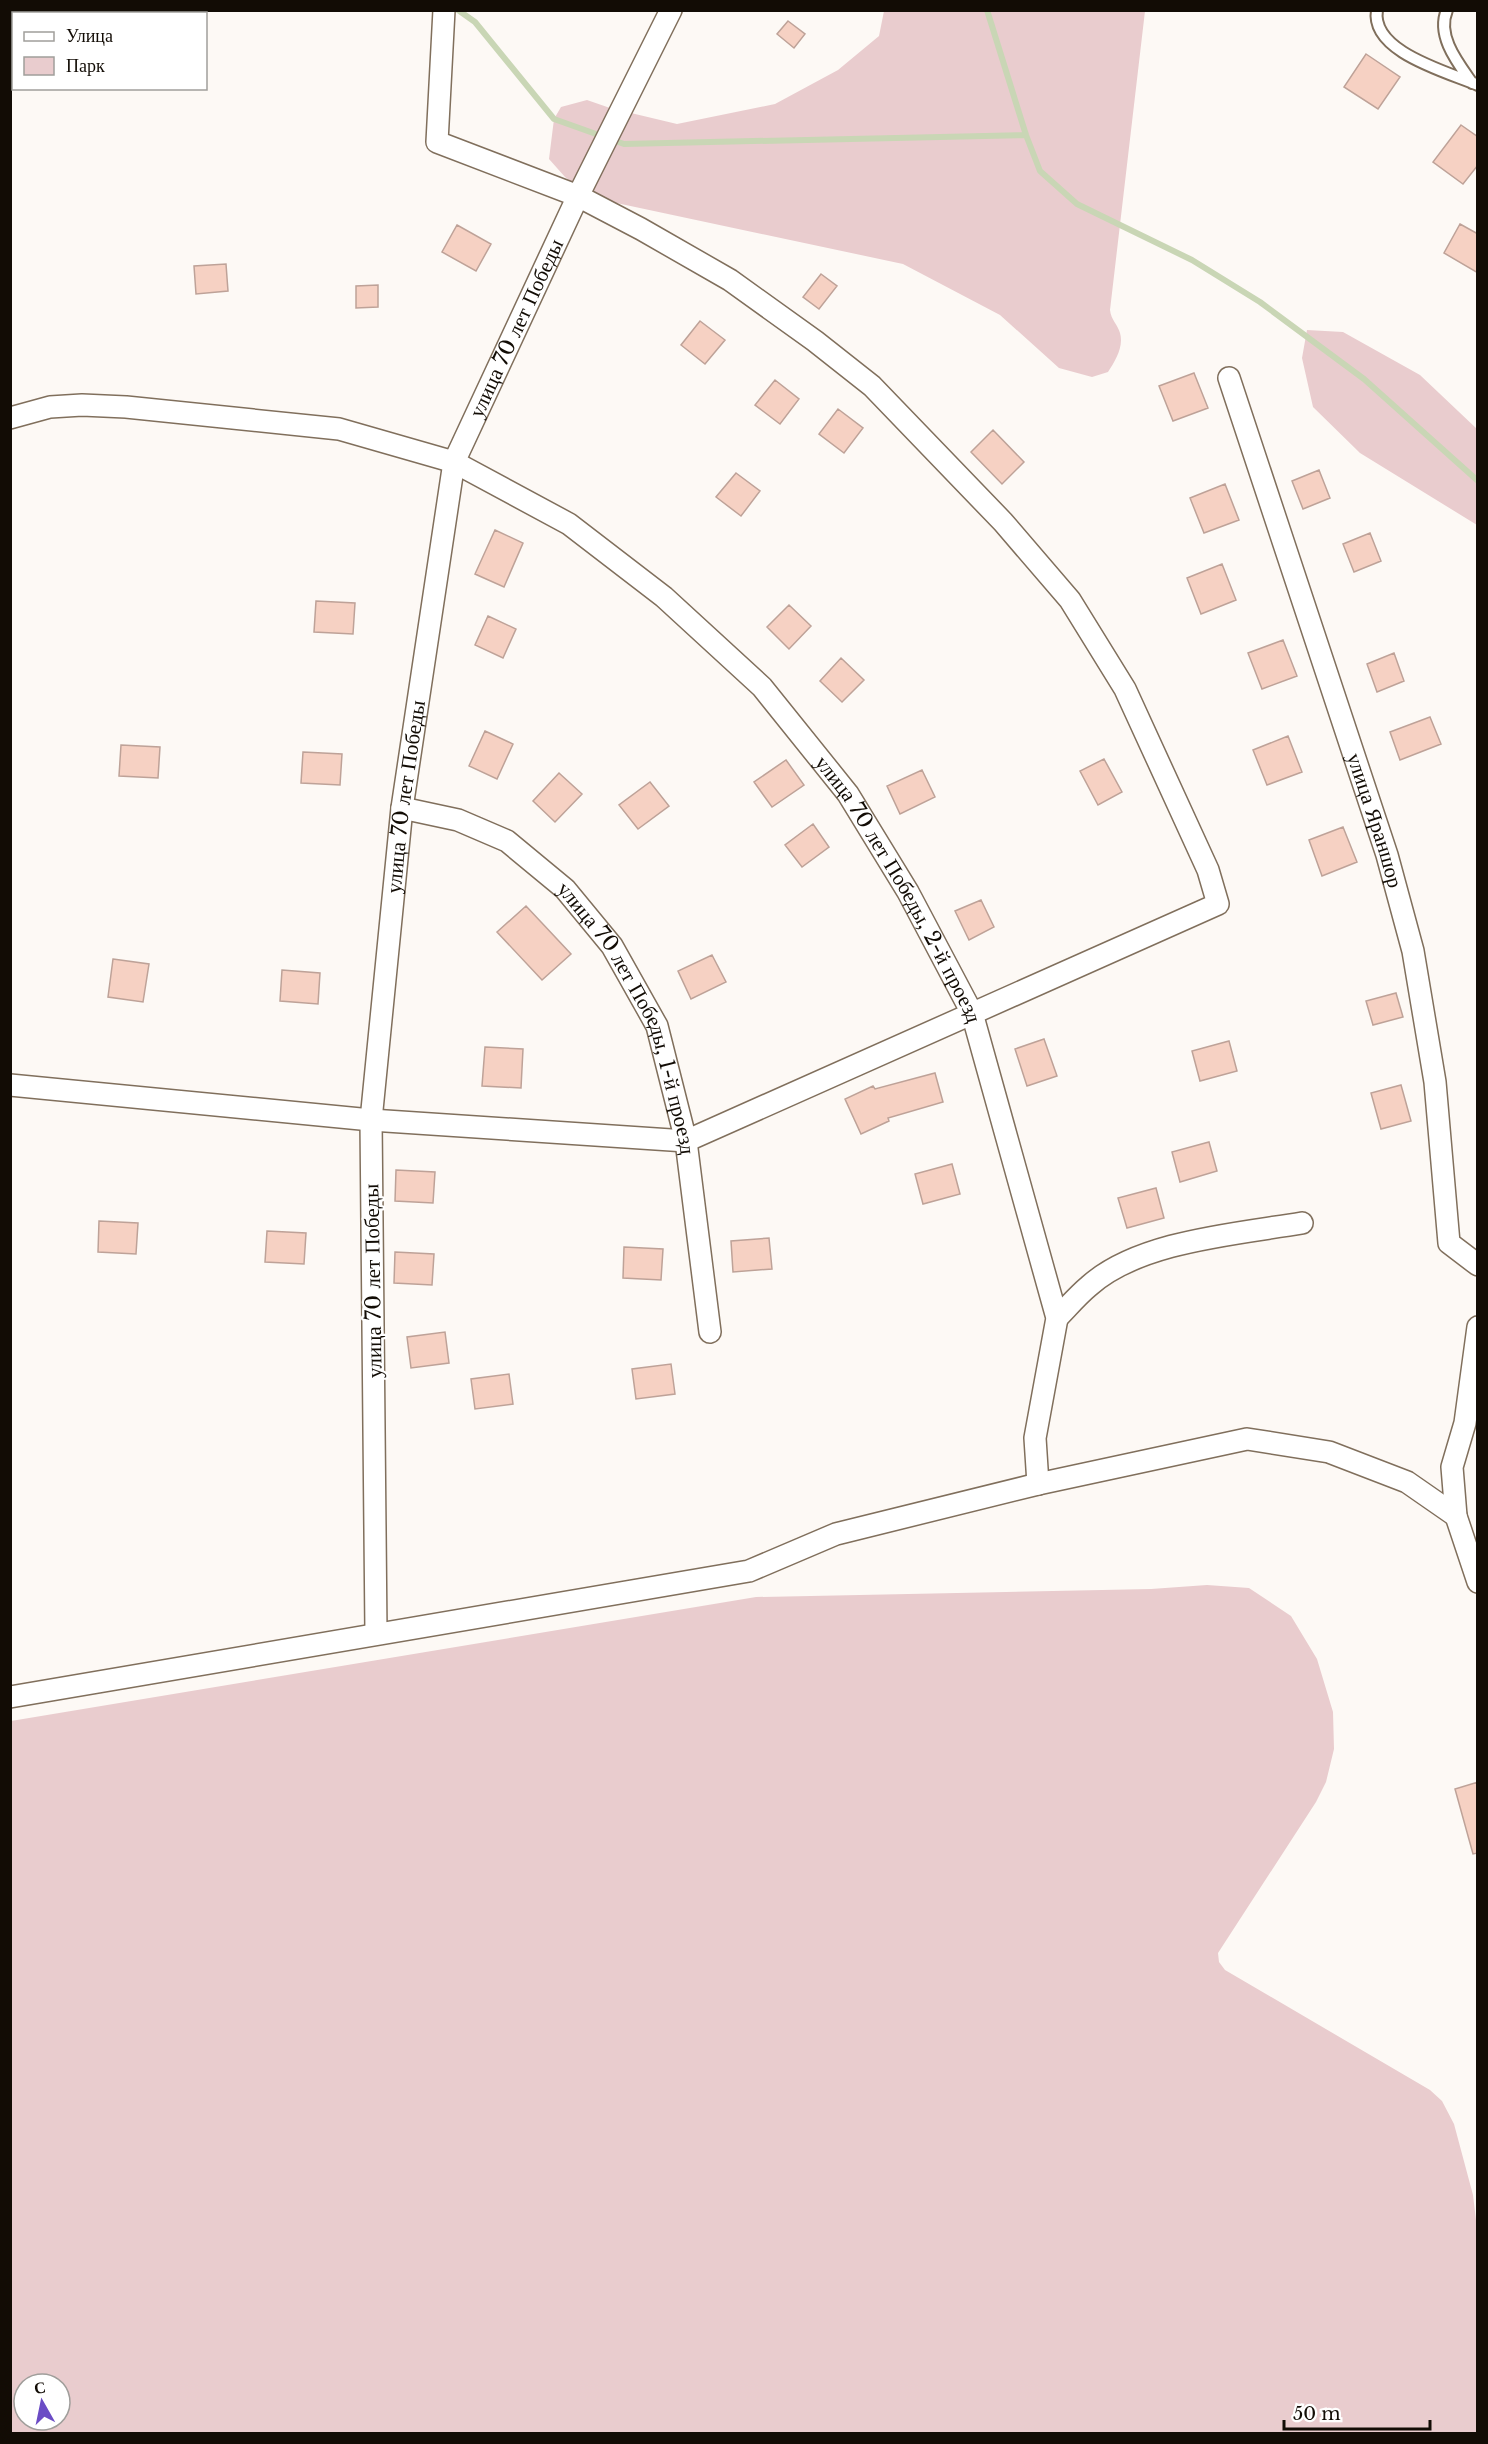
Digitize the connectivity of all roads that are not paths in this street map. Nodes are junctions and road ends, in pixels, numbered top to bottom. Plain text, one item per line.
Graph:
1 (444, 10) edge
2 (671, 10) edge
3 (1377, 10) edge
4 (1447, 10) edge
5 (1475, 84) edge
6 (578, 196) junction
7 (1229, 378) dead end
8 (10, 418) edge
9 (454, 462) junction
10 (402, 808) junction
11 (972, 1013) junction
12 (10, 1085) edge
13 (371, 1120) junction
14 (686, 1141) junction
15 (1302, 1223) dead end
16 (1478, 1265) edge
17 (1057, 1318) junction
18 (1478, 1327) edge
19 (710, 1332) dead end
20 (1471, 1419) edge
21 (1038, 1484) junction
22 (1456, 1516) junction
23 (1478, 1582) edge
24 (376, 1634) junction
25 (10, 1697) edge

1 - 6 street
2 - 6 street, улица 70 лет Победы
3 - 5 lane
4 - 5 lane
6 - 9 street, улица 70 лет Победы
6 - 11 street
7 - 16 street, улица Яраншор
8 - 9 street, улица 70 лет Победы, 2-й проезд
9 - 10 street, улица 70 лет Победы
9 - 11 street, улица 70 лет Победы, 2-й проезд
10 - 13 street, улица 70 лет Победы
10 - 14 street, улица 70 лет Победы, 1-й проезд
11 - 14 street
11 - 17 street, улица 70 лет Победы, 2-й проезд
12 - 13 street
13 - 14 street
13 - 24 street, улица 70 лет Победы
14 - 19 street, улица 70 лет Победы, 1-й проезд
15 - 17 street
17 - 21 street, улица 70 лет Победы, 2-й проезд
18 - 20 street
20 - 22 street
21 - 22 street
21 - 24 street
22 - 23 street
24 - 25 street

